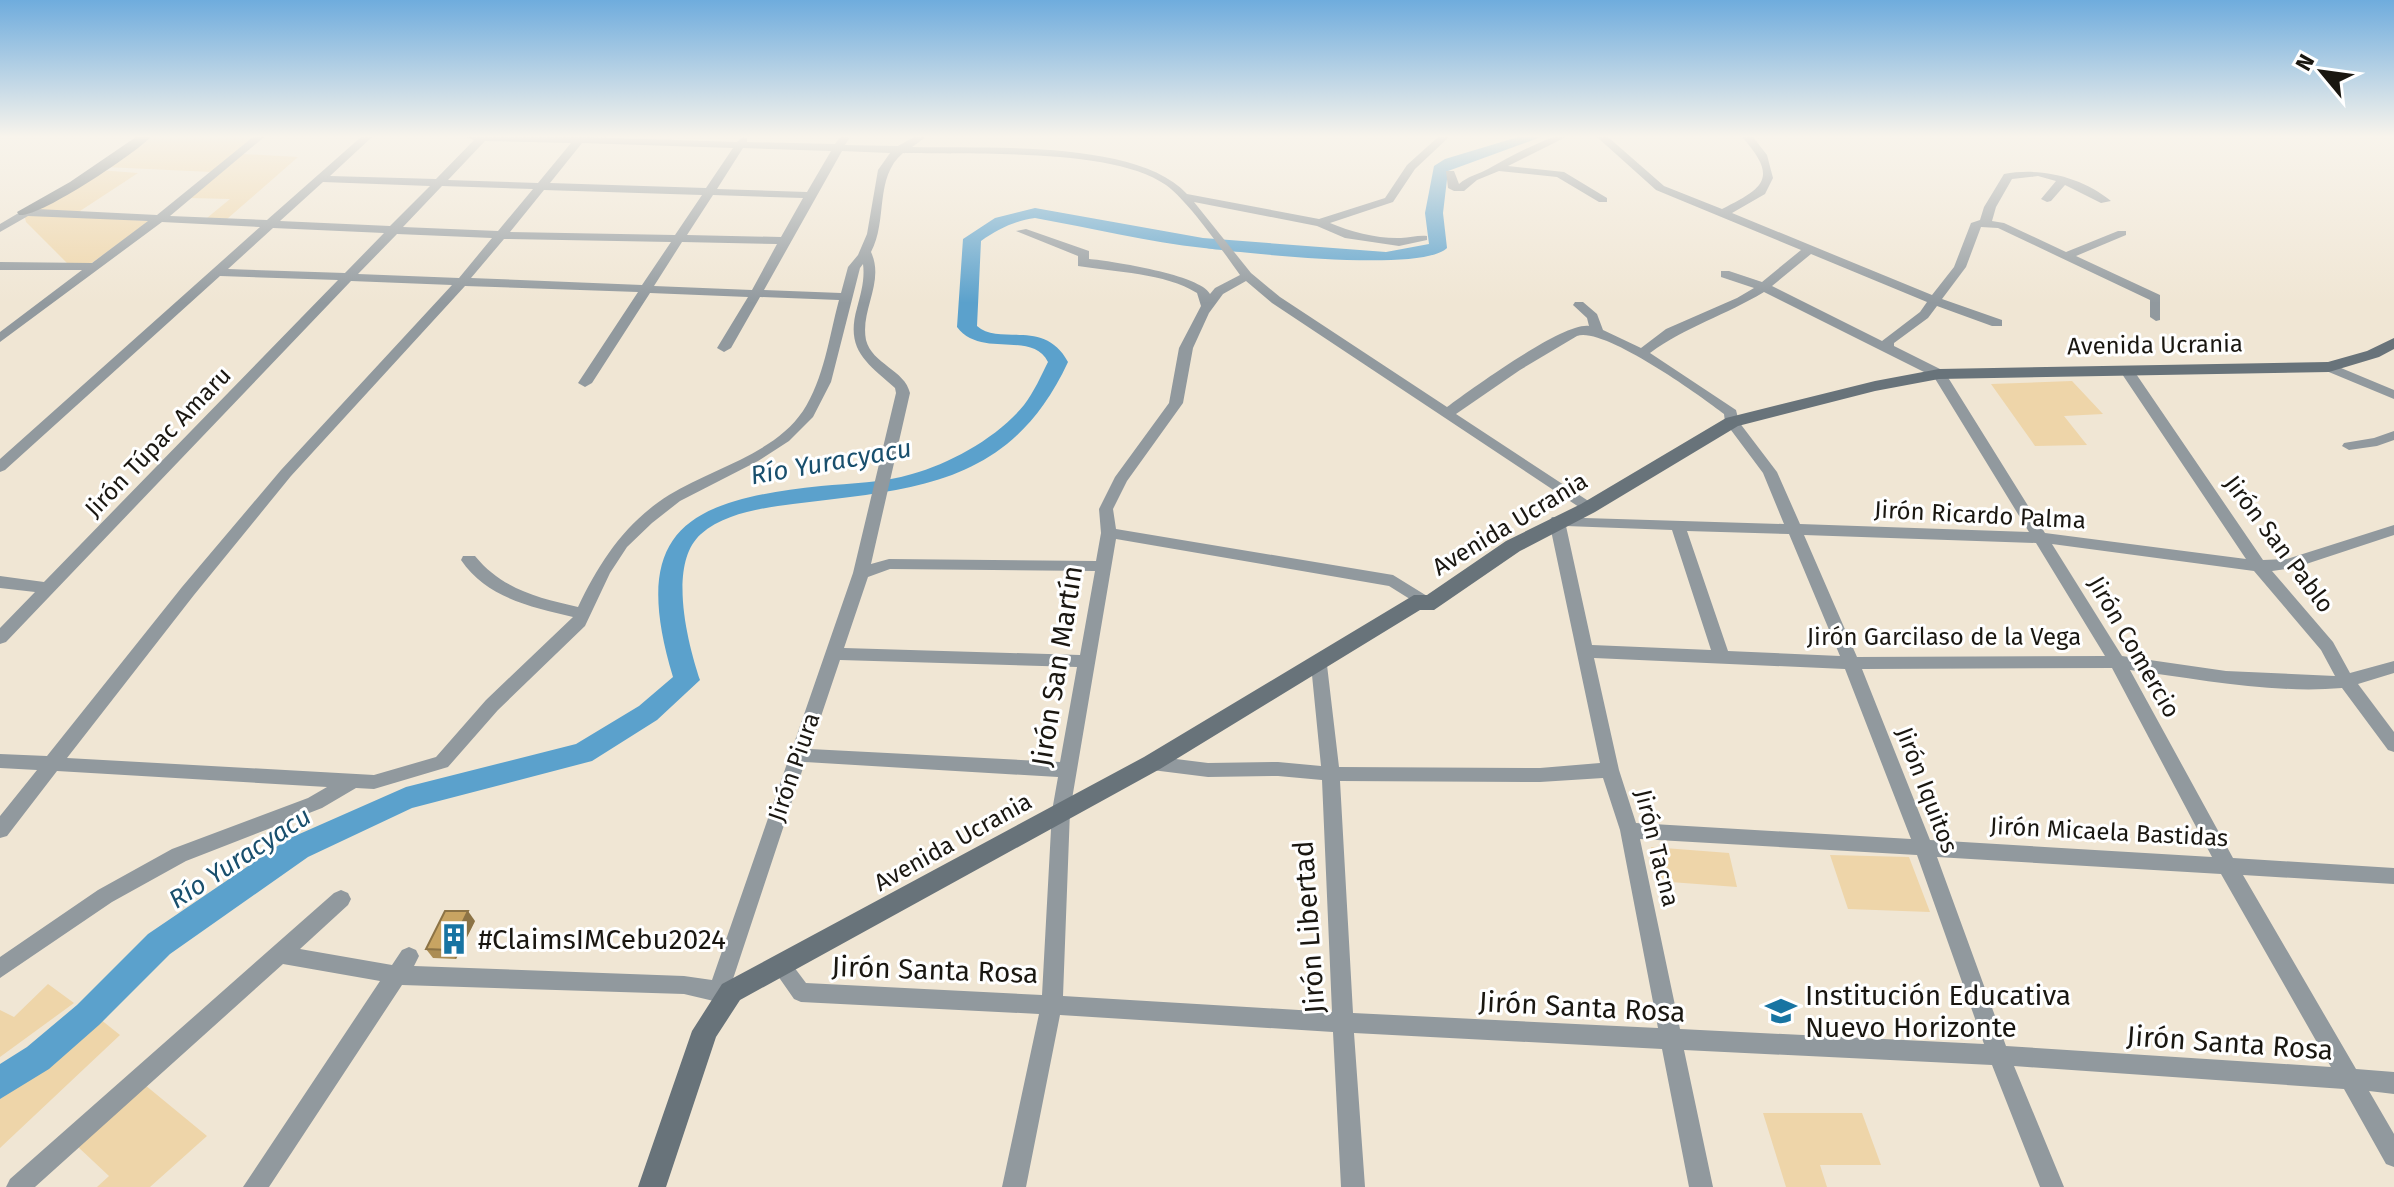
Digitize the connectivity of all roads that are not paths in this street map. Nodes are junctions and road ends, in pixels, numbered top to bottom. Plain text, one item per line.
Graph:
1 (61, 192) edge
2 (191, 192) edge
3 (305, 192) edge
4 (429, 192) edge
5 (535, 192) edge
6 (709, 192) edge
7 (722, 192) edge
8 (812, 192) edge
9 (880, 192) edge
10 (1180, 192) edge
11 (1394, 192) edge
12 (1590, 192) edge
13 (1670, 192) edge
14 (1760, 192) edge
15 (1998, 192) edge
16 (2053, 192) edge
17 (2088, 192) edge
18 (810, 195) junction
19 (1185, 197) junction
20 (2047, 199) dead end
21 (1603, 200) dead end
22 (2105, 201) dead end
23 (24, 212) junction
24 (1722, 214) junction
25 (160, 218) junction
26 (272, 223) junction
27 (1320, 223) junction
28 (1981, 223) junction
29 (397, 228) junction
30 (0, 229) edge
31 (1022, 231) dead end
32 (2122, 233) dead end
33 (499, 235) junction
34 (678, 237) junction
35 (1423, 238) dead end
36 (782, 241) junction
37 (1809, 250) junction
38 (867, 255) junction
39 (2066, 256) junction
40 (0, 266) edge
41 (95, 267) junction
42 (218, 272) junction
43 (1725, 274) dead end
44 (1247, 276) junction
45 (348, 277) junction
46 (461, 283) junction
47 (1764, 287) junction
48 (644, 289) junction
49 (758, 293) junction
50 (847, 297) junction
51 (1933, 300) junction
52 (1579, 305) dead end
53 (1207, 306) junction
54 (2156, 317) dead end
55 (1997, 323) dead end
56 (1597, 332) junction
57 (0, 338) edge
58 (2394, 343) edge
59 (724, 348) dead end
60 (1887, 348) junction
61 (1641, 354) junction
62 (2329, 367) junction
63 (2127, 371) junction
64 (1939, 374) junction
65 (585, 383) dead end
66 (2394, 395) edge
67 (1448, 413) junction
68 (1732, 422) junction
69 (2394, 435) edge
70 (2349, 446) dead end
71 (0, 467) edge
72 (1588, 508) junction
73 (1557, 521) junction
74 (1678, 526) junction
75 (2394, 530) edge
76 (1794, 531) junction
77 (1109, 533) junction
78 (2043, 538) junction
79 (469, 560) dead end
80 (1102, 566) junction
81 (2259, 566) junction
82 (861, 573) junction
83 (0, 582) edge
84 (48, 588) junction
85 (1421, 600) junction
86 (583, 614) junction
87 (0, 638) edge
88 (1586, 651) junction
89 (833, 654) junction
90 (1722, 658) junction
91 (1087, 661) junction
92 (2117, 662) junction
93 (1851, 663) junction
94 (1319, 665) junction
95 (2394, 667) edge
96 (2346, 681) junction
97 (2394, 745) edge
98 (799, 755) junction
99 (0, 761) edge
100 (1152, 763) junction
101 (51, 764) junction
102 (1068, 770) junction
103 (1610, 770) junction
104 (1331, 774) junction
105 (364, 781) junction
106 (1061, 811) junction
107 (0, 830) edge
108 (1629, 830) junction
109 (1924, 848) junction
110 (2226, 864) junction
111 (2394, 876) edge
112 (341, 899) dead end
113 (279, 954) junction
114 (409, 956) dead end
115 (781, 966) junction
116 (0, 969) edge
117 (397, 975) junction
118 (724, 992) junction
119 (1052, 1003) junction
120 (1344, 1023) junction
121 (1672, 1040) junction
122 (1999, 1056) junction
123 (2352, 1079) junction
124 (2394, 1083) edge
125 (2394, 1156) edge
126 (18, 1187) edge
127 (255, 1187) edge
128 (652, 1187) edge
129 (1014, 1187) edge
130 (1353, 1187) edge
131 (1701, 1187) edge
132 (2052, 1187) edge

1 - 23 street
2 - 25 street
3 - 26 street
4 - 29 street, Jirón Túpac Amaru
5 - 33 street
6 - 34 street
7 - 18 street
8 - 18 street
9 - 38 street
10 - 19 street
11 - 27 street
12 - 21 street
13 - 24 street
14 - 24 street
15 - 28 street
16 - 20 street
17 - 22 street
18 - 36 street
19 - 27 street
19 - 44 street
23 - 25 street
23 - 30 street
24 - 37 street
25 - 26 street
25 - 41 street
26 - 29 street
26 - 42 street
27 - 35 street
28 - 39 street
28 - 51 street
29 - 33 street
29 - 45 street, Jirón Túpac Amaru
31 - 53 street
32 - 39 street
33 - 34 street
33 - 46 street
34 - 36 street
34 - 48 street
36 - 49 street
37 - 47 street
37 - 51 street
38 - 50 street
38 - 82 street, Jirón Piura
39 - 54 street
40 - 41 street
41 - 57 street
42 - 45 street
42 - 71 street
43 - 47 street
44 - 53 street
44 - 67 street
45 - 46 street
45 - 84 street, Jirón Túpac Amaru
46 - 48 street
46 - 101 street
47 - 60 street
47 - 61 street
48 - 49 street
48 - 65 street
49 - 50 street
49 - 59 street
50 - 86 street
51 - 55 street
51 - 60 street
52 - 56 street
53 - 77 street, Jirón San Martín
56 - 61 street, Jirón Iquitos
56 - 67 street
58 - 62 main road, Avenida Ucrania
60 - 64 street
61 - 68 street, Jirón Iquitos
62 - 63 main road, Avenida Ucrania
62 - 66 street
63 - 64 main road, Avenida Ucrania
63 - 81 street, Jirón San Pablo
64 - 68 main road, Avenida Ucrania
64 - 78 street, Jirón Comercio
67 - 72 street
68 - 72 main road, Avenida Ucrania
68 - 76 street, Jirón Iquitos
69 - 70 street
72 - 73 main road, Avenida Ucrania
73 - 74 street, Jirón Ricardo Palma
73 - 85 main road, Avenida Ucrania
73 - 88 street, Jirón Tacna
74 - 76 street, Jirón Ricardo Palma
74 - 90 street
75 - 81 street, Jirón Ricardo Palma
76 - 78 street, Jirón Ricardo Palma
76 - 93 street, Jirón Iquitos
77 - 80 street, Jirón San Martín
77 - 85 street
78 - 81 street, Jirón Ricardo Palma
78 - 92 street, Jirón Comercio
79 - 86 street
80 - 82 street
80 - 91 street, Jirón San Martín
81 - 96 street, Jirón San Pablo
82 - 89 street, Jirón Piura
83 - 84 street
84 - 87 street, Jirón Túpac Amaru
85 - 94 main road, Avenida Ucrania
86 - 105 street
88 - 90 street, Jirón Garcilaso de la Vega
88 - 103 street, Jirón Tacna
89 - 91 street
89 - 98 street, Jirón Piura
90 - 93 street, Jirón Garcilaso de la Vega
91 - 102 street, Jirón San Martín
92 - 93 street, Jirón Garcilaso de la Vega
92 - 96 street, Jirón Garcilaso de la Vega
92 - 110 street, Jirón Comercio
93 - 109 street, Jirón Iquitos
94 - 100 main road, Avenida Ucrania
94 - 104 street, Jirón Libertad
95 - 96 street, Jirón Garcilaso de la Vega
96 - 97 street, Jirón San Pablo
98 - 102 street
98 - 118 street, Jirón Piura
99 - 101 street
100 - 104 street
100 - 106 main road, Avenida Ucrania
101 - 105 street
101 - 107 street
102 - 106 street, Jirón San Martín
103 - 104 street
103 - 108 street, Jirón Tacna
104 - 120 street, Jirón Libertad
105 - 116 street
106 - 115 main road, Avenida Ucrania
106 - 119 street, Jirón San Martín
108 - 109 street, Jirón Micaela Bastidas
108 - 121 street, Jirón Tacna
109 - 110 street, Jirón Micaela Bastidas
109 - 122 street, Jirón Iquitos
110 - 111 street, Jirón Micaela Bastidas
110 - 123 street, Jirón Comercio
112 - 113 street
113 - 117 street
113 - 126 street
114 - 117 street
115 - 118 main road, Avenida Ucrania
115 - 119 street, Jirón Santa Rosa
117 - 118 street
117 - 127 street
118 - 128 main road, Jirón Piura
119 - 120 street, Jirón Santa Rosa
119 - 129 street, Jirón San Martín
120 - 121 street, Jirón Santa Rosa
120 - 130 street, Jirón Libertad
121 - 122 street, Jirón Santa Rosa
121 - 131 street, Jirón Tacna
122 - 123 street, Jirón Santa Rosa
122 - 132 street, Jirón Iquitos
123 - 124 street, Jirón Santa Rosa
123 - 125 street, Jirón Comercio

